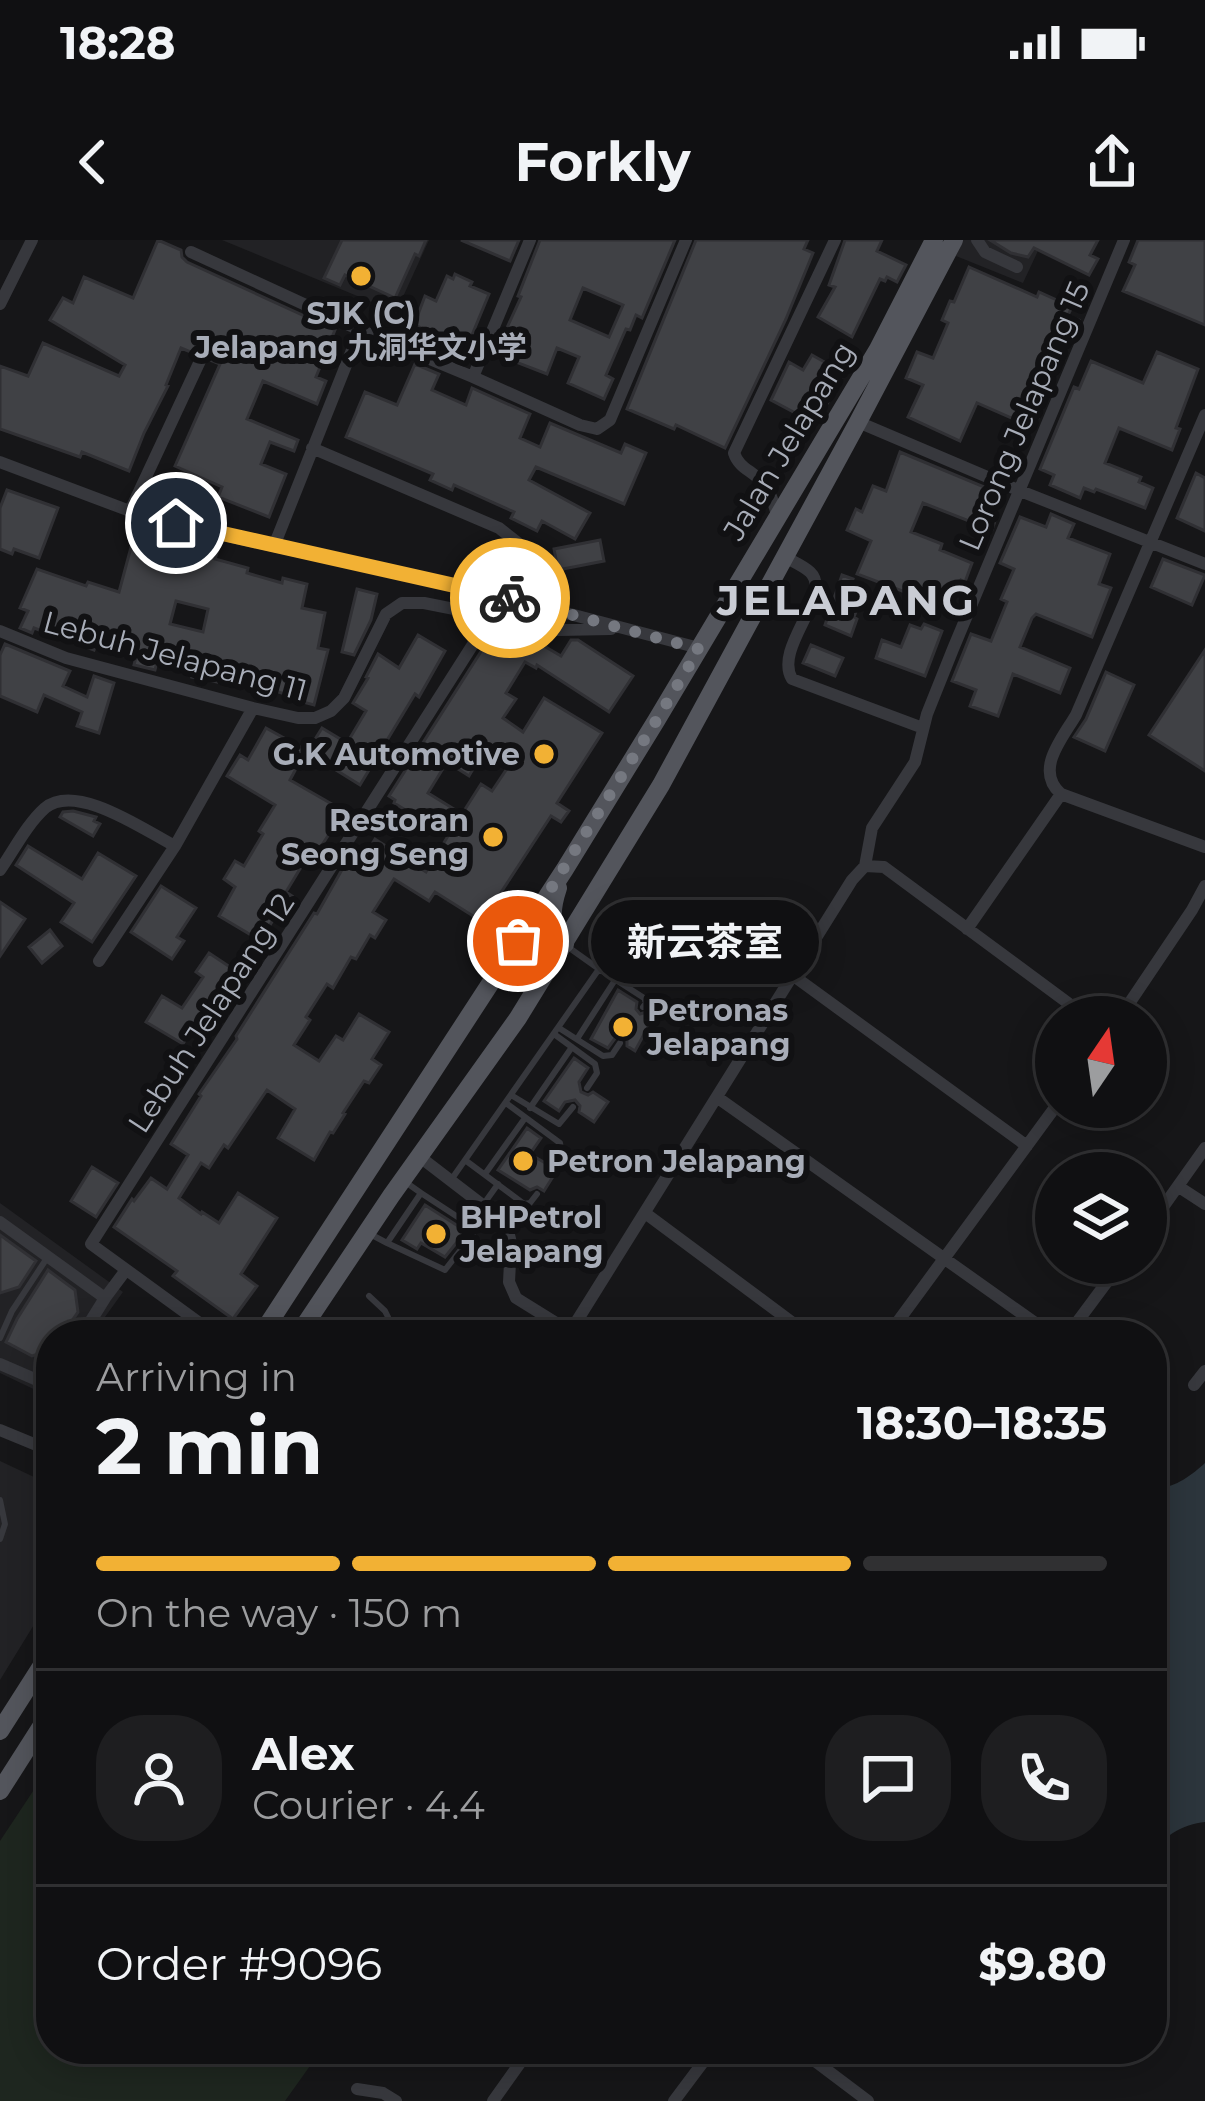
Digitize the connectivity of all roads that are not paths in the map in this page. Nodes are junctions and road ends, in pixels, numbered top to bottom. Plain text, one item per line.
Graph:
1 (32, 240) edge
2 (530, 240) edge
3 (686, 240) edge
4 (836, 240) edge
5 (977, 240) edge
6 (1124, 240) edge
7 (937, 244) edge
8 (191, 252) dead end
9 (1017, 267) dead end
10 (0, 304) edge
11 (360, 330) junction
12 (200, 362) dead end
13 (473, 376) junction
14 (1205, 416) edge
15 (858, 422) junction
16 (312, 448) junction
17 (0, 462) edge
18 (1018, 490) junction
19 (130, 511) junction
20 (778, 519) junction
21 (1150, 543) junction
22 (274, 546) junction
23 (785, 557) junction
24 (1205, 564) edge
25 (537, 606) junction
26 (491, 616) junction
27 (623, 629) junction
28 (0, 631) edge
29 (699, 649) junction
30 (253, 708) junction
31 (923, 728) junction
32 (1061, 794) junction
33 (175, 846) junction
34 (1205, 847) edge
35 (866, 866) junction
36 (565, 869) junction
37 (0, 870) edge
38 (1205, 886) edge
39 (967, 929) junction
40 (565, 944) junction
41 (99, 961) dead end
42 (599, 969) junction
43 (791, 974) junction
44 (494, 977) junction
45 (615, 980) junction
46 (1058, 996) edge
47 (1134, 996) edge
48 (644, 1007) dead end
49 (556, 1031) junction
50 (574, 1043) junction
51 (620, 1043) dead end
52 (587, 1088) dead end
53 (718, 1098) junction
54 (508, 1099) junction
55 (530, 1108) junction
56 (573, 1108) dead end
57 (525, 1118) junction
58 (1040, 1128) edge
59 (1027, 1146) junction
60 (1205, 1148) edge
61 (420, 1157) junction
62 (465, 1160) junction
63 (553, 1168) dead end
64 (485, 1174) junction
65 (402, 1180) junction
66 (451, 1180) junction
67 (498, 1184) junction
68 (1179, 1187) junction
69 (421, 1193) junction
70 (536, 1194) dead end
71 (1167, 1203) edge
72 (483, 1204) junction
73 (1205, 1204) edge
74 (645, 1213) junction
75 (0, 1222) edge
76 (367, 1233) junction
77 (387, 1243) junction
78 (945, 1257) junction
79 (47, 1258) junction
80 (126, 1270) junction
81 (1105, 1284) edge
82 (369, 1296) dead end
83 (105, 1298) junction
84 (0, 1303) edge
85 (12, 1311) junction
86 (91, 1320) edge
87 (195, 1320) edge
88 (271, 1320) edge
89 (308, 1320) edge
90 (386, 1320) edge
91 (551, 1320) edge
92 (580, 1320) edge
93 (788, 1320) edge
94 (899, 1320) edge
95 (1031, 1320) edge
96 (1079, 1320) edge
97 (0, 1337) edge
98 (0, 1364) edge
99 (1205, 1371) edge
100 (36, 1375) edge
101 (1194, 1385) dead end
102 (1, 1432) edge
103 (36, 1445) edge
104 (0, 1500) edge
105 (0, 1539) edge
106 (36, 1675) edge
107 (0, 1731) edge
108 (36, 1735) edge
109 (0, 1791) edge
110 (519, 2064) edge
111 (702, 2064) edge
112 (819, 2064) edge
113 (357, 2089) dead end
114 (396, 2101) edge
115 (493, 2101) edge
116 (674, 2101) edge
117 (868, 2101) edge

1 - 10 street
2 - 13 street
3 - 13 street
4 - 20 street
5 - 9 street
6 - 18 street, Lorong Jelapang 15
7 - 15 main road, Jalan Jelapang
7 - 20 main road, Jalan Jelapang
8 - 11 street
11 - 13 street
11 - 16 street
12 - 19 street
14 - 21 street
15 - 18 street
15 - 23 main road, Jalan Jelapang
16 - 22 street
16 - 25 street
17 - 19 street
18 - 21 street
18 - 31 street, Lorong Jelapang 15
19 - 22 street
20 - 29 main road, Jalan Jelapang
21 - 24 street
21 - 32 street
22 - 25 street
23 - 31 street
23 - 40 main road, Jalan Jelapang
25 - 27 street
26 - 27 street
26 - 30 street, Lebuh Jelapang 11
26 - 80 street, Lebuh Jelapang 12
27 - 29 street
28 - 30 street, Lebuh Jelapang 11
29 - 36 main road, Jalan Jelapang
30 - 33 street
31 - 35 street, Lorong Jelapang 15
32 - 34 street
32 - 39 street
33 - 37 street
33 - 41 street
35 - 39 street
35 - 43 street, Lorong Jelapang 15
36 - 40 main road
36 - 44 main road, Jalan Jelapang
38 - 47 street
39 - 46 street
40 - 42 lane
40 - 44 main road
40 - 61 main road, Jalan Jelapang
42 - 45 lane
42 - 49 lane
43 - 53 street, Lorong Jelapang 15
43 - 59 street
44 - 88 main road, Jalan Jelapang
45 - 48 lane
45 - 50 lane
49 - 50 lane
49 - 54 lane
50 - 51 lane
50 - 52 lane
50 - 55 lane
53 - 74 street, Lorong Jelapang 15
53 - 78 street
54 - 55 lane
54 - 57 lane
54 - 62 lane
55 - 56 lane
57 - 63 lane
57 - 64 lane
58 - 59 street
59 - 78 street
60 - 68 street
61 - 65 main road, Jalan Jelapang
61 - 66 street
62 - 64 lane
62 - 66 lane
64 - 67 lane
65 - 69 lane
65 - 76 main road, Jalan Jelapang
66 - 72 street
67 - 70 lane
67 - 72 lane
68 - 71 street
68 - 73 street
69 - 77 lane
69 - 77 lane
72 - 91 street
74 - 92 street, Lorong Jelapang 15
74 - 93 street
75 - 79 street
76 - 77 lane
76 - 89 main road, Jalan Jelapang
78 - 94 street
78 - 95 street
79 - 83 street
79 - 85 lane
80 - 83 street
80 - 87 street, Lebuh Jelapang 12
81 - 96 street
82 - 90 lane
83 - 86 street
84 - 85 lane
85 - 97 lane
98 - 100 street
99 - 101 street
102 - 103 street
104 - 105 lane
106 - 107 main road
108 - 109 main road
110 - 115 street
111 - 116 street
112 - 117 street
113 - 114 street

